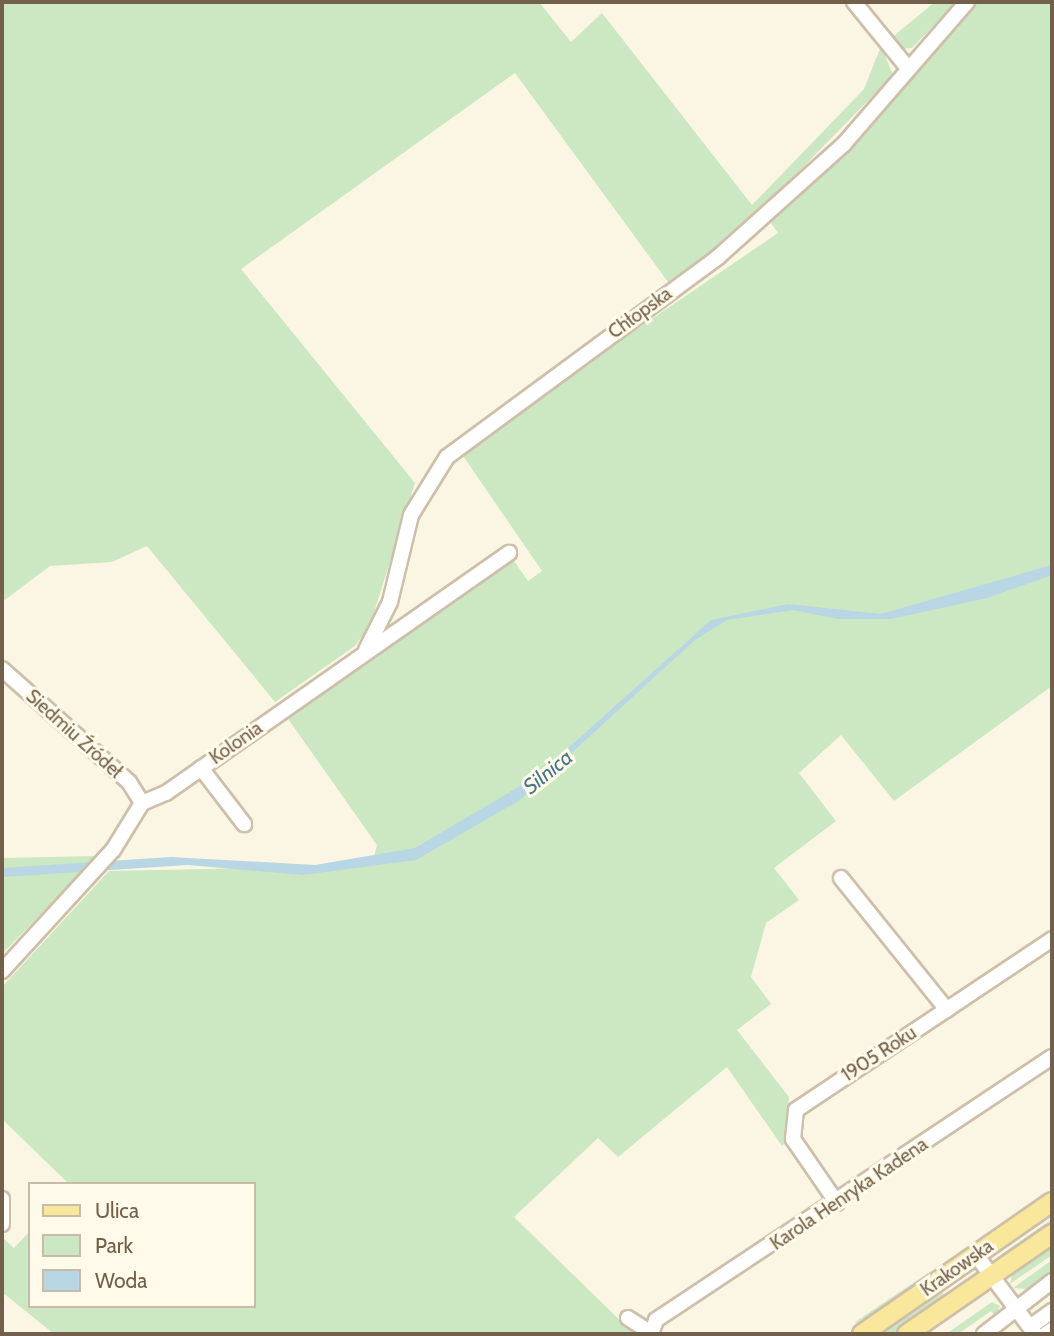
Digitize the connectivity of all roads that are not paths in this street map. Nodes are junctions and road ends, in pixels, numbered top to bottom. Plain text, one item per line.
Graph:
1 (854, 2) edge
2 (967, 2) edge
3 (907, 67) junction
4 (509, 553) dead end
5 (366, 650) junction
6 (2, 669) edge
7 (201, 768) junction
8 (142, 803) junction
9 (244, 824) dead end
10 (841, 878) dead end
11 (1052, 939) edge
12 (2, 971) edge
13 (947, 1010) junction
14 (1052, 1057) edge
15 (2, 1199) edge
16 (1052, 1202) edge
17 (837, 1203) junction
18 (2, 1224) edge
19 (1052, 1234) edge
20 (976, 1255) junction
21 (991, 1276) junction
22 (1052, 1281) edge
23 (1052, 1292) edge
24 (1018, 1311) junction
25 (1052, 1311) edge
26 (628, 1318) dead end
27 (1052, 1330) edge
28 (1032, 1331) edge
29 (651, 1334) edge
30 (862, 1334) edge
31 (907, 1334) edge
32 (984, 1334) edge
33 (1046, 1334) edge

1 - 3 street
2 - 3 street, Chłopska
3 - 5 street, Chłopska
4 - 5 street, Kolonia
5 - 7 street, Kolonia
6 - 8 street, Siedmiu Źródeł
7 - 8 street, Kolonia
7 - 9 street
8 - 12 street, Kolonia
10 - 13 street
11 - 13 street, 1905 Roku
13 - 17 street, 1905 Roku
14 - 17 street, Karola Henryka Kadena
15 - 18 street
16 - 20 main road, Krakowska
17 - 29 street, Karola Henryka Kadena
19 - 21 main road, Krakowska
20 - 21 street
20 - 30 main road, Krakowska
21 - 24 street
21 - 31 main road, Krakowska
22 - 24 street
23 - 24 street
24 - 28 street
24 - 32 street
25 - 28 street
26 - 29 street
27 - 33 street

